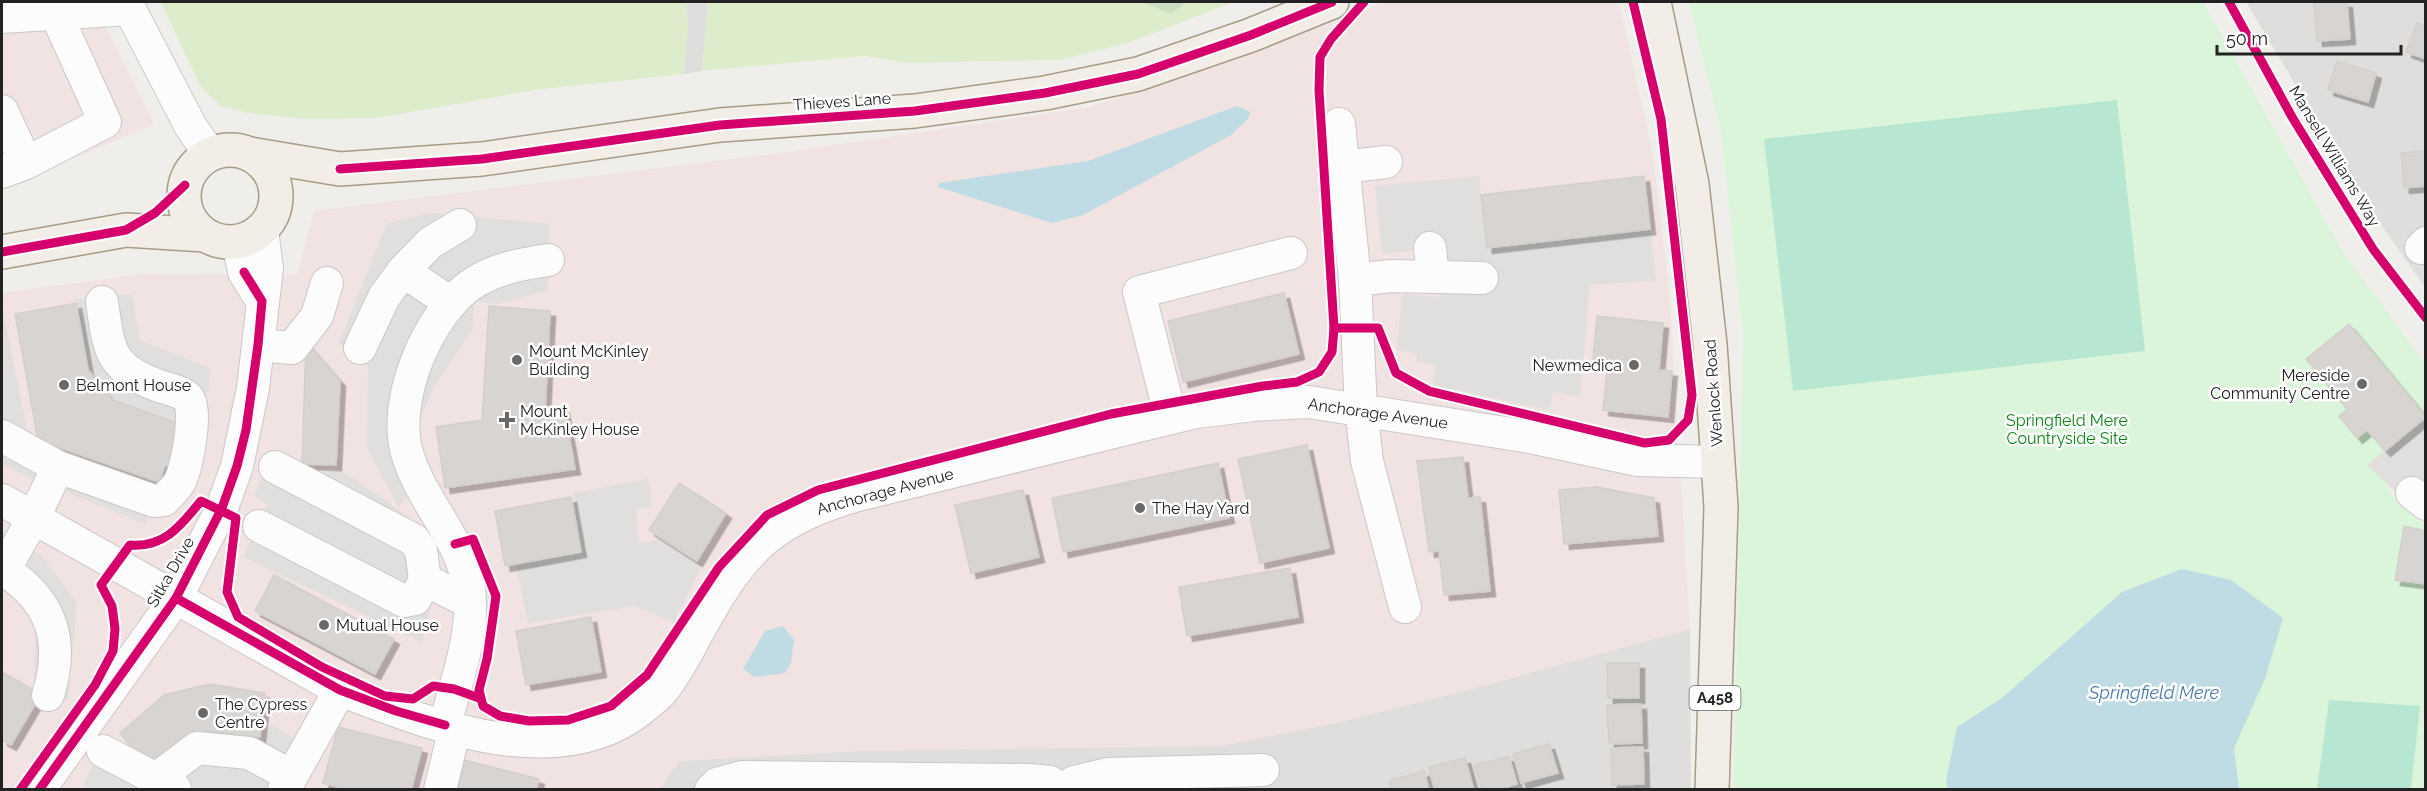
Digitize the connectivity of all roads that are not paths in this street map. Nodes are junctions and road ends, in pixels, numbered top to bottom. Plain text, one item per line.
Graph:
1 (1332, 2) edge
2 (1654, 2) edge
3 (128, 5) edge
4 (56, 14) junction
5 (2, 17) edge
6 (2, 111) edge
7 (1339, 124) dead end
8 (210, 154) junction
9 (249, 154) junction
10 (1386, 162) dead end
11 (14, 167) edge
12 (1343, 167) junction
13 (340, 169) junction
14 (186, 185) junction
15 (277, 198) junction
16 (460, 225) dead end
17 (126, 230) junction
18 (205, 235) junction
19 (250, 236) junction
20 (2, 252) edge
21 (1291, 253) dead end
22 (548, 260) dead end
23 (403, 272) junction
24 (1482, 278) dead end
25 (1355, 280) junction
26 (327, 284) dead end
27 (102, 302) dead end
28 (451, 303) junction
29 (258, 345) junction
30 (360, 348) dead end
31 (1361, 409) junction
32 (1172, 418) junction
33 (2, 436) edge
34 (1718, 462) junction
35 (275, 467) dead end
36 (58, 468) junction
37 (2, 500) edge
38 (34, 517) junction
39 (259, 526) dead end
40 (3, 569) edge
41 (425, 580) junction
42 (176, 598) junction
43 (469, 602) junction
44 (1405, 607) dead end
45 (340, 690) junction
46 (48, 694) dead end
47 (450, 727) junction
48 (103, 751) dead end
49 (1263, 770) dead end
50 (288, 783) edge
51 (166, 784) edge
52 (39, 789) edge
53 (440, 789) edge
54 (711, 789) edge
55 (1062, 789) edge
56 (1712, 789) edge

1 - 13 main road, Thieves Lane
2 - 34 main road, Wenlock Road / A458
3 - 4 street
3 - 8 street
4 - 5 street
4 - 11 street
6 - 11 street
7 - 12 street
8 - 9 main road
8 - 14 main road
9 - 13 main road
9 - 15 main road
10 - 12 street
12 - 25 street
13 - 15 main road
14 - 17 main road
14 - 18 main road
15 - 19 main road
16 - 23 street
17 - 18 main road
17 - 20 main road
18 - 19 main road
19 - 29 street, Sitka Drive
21 - 32 street
22 - 28 street
23 - 28 street
23 - 30 street
24 - 25 street
25 - 31 street
26 - 29 street
27 - 36 street
28 - 43 street
29 - 42 street, Sitka Drive
31 - 32 street, Anchorage Avenue
31 - 34 street, Anchorage Avenue
31 - 44 street
32 - 47 street, Anchorage Avenue
33 - 36 street
34 - 56 main road, Wenlock Road / A458
35 - 41 street
36 - 38 street
37 - 38 street, Anchorage Avenue
38 - 40 street
38 - 42 street, Anchorage Avenue
39 - 41 street
40 - 46 street
41 - 43 street
42 - 45 street, Anchorage Avenue
42 - 52 street, Sitka Drive
43 - 47 street
45 - 47 street, Anchorage Avenue
45 - 50 street
47 - 53 street
48 - 51 street
49 - 55 street
50 - 51 street
54 - 55 street

